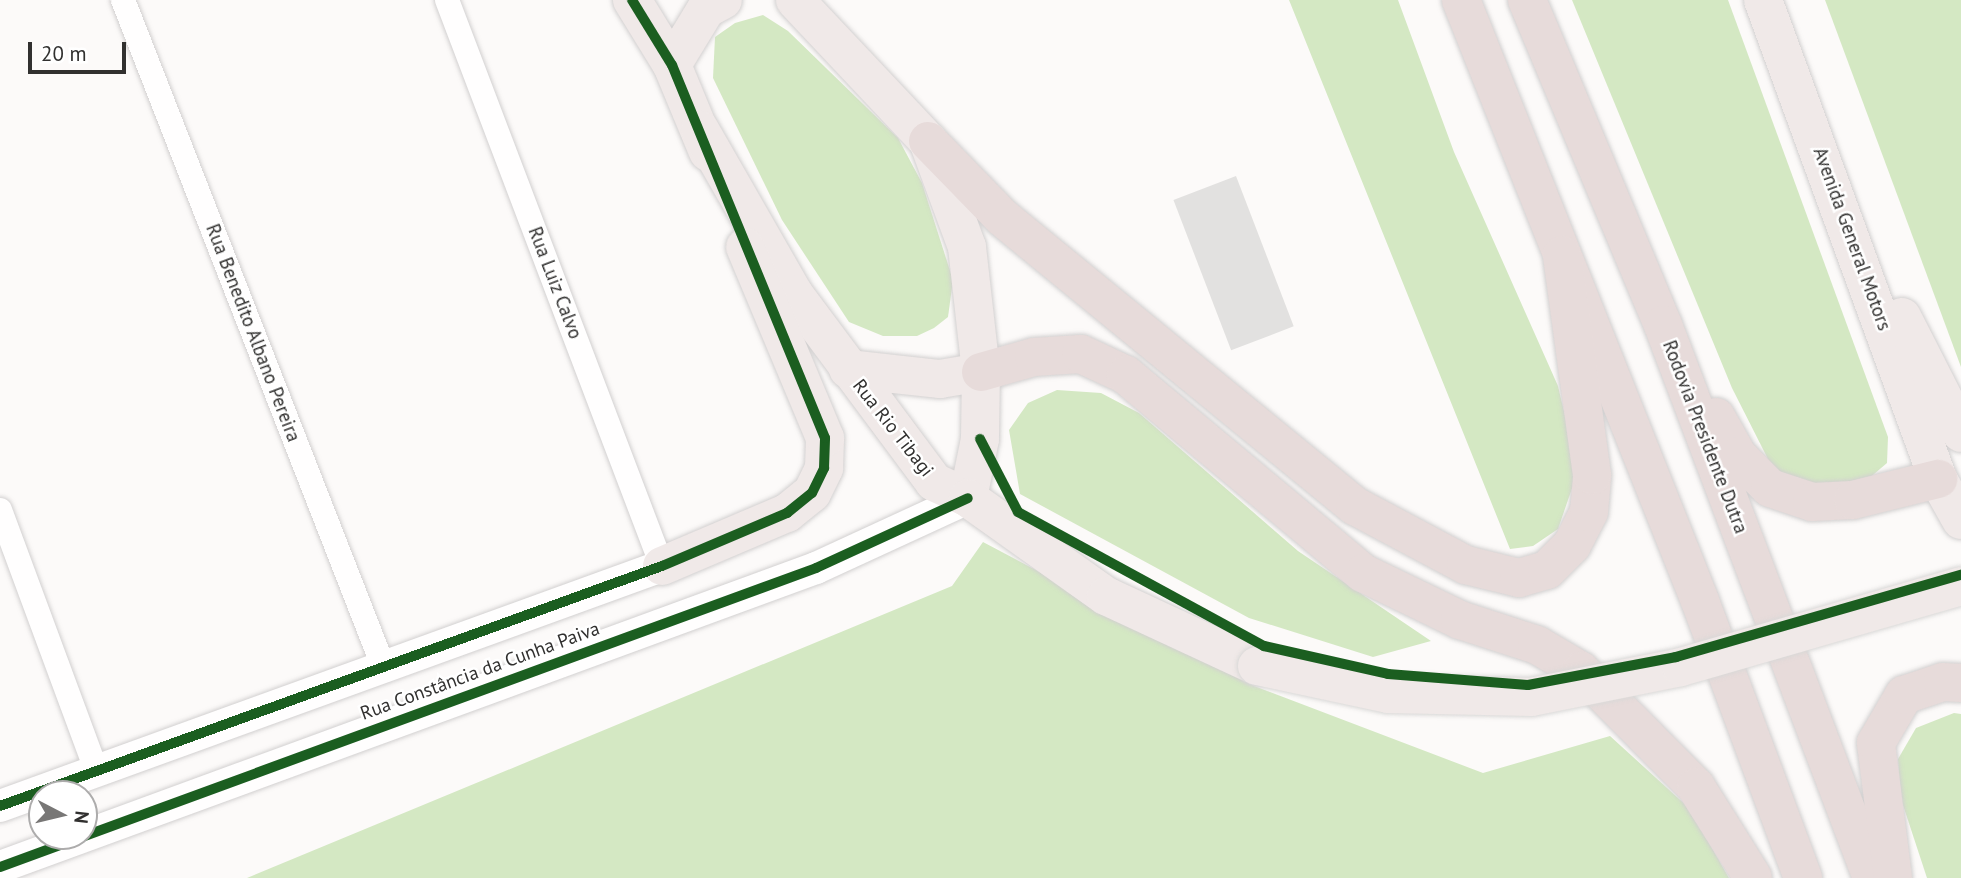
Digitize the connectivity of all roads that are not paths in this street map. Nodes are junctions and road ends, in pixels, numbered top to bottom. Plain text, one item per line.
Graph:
1 (123, 0) edge
2 (447, 0) edge
3 (632, 0) edge
4 (723, 0) edge
5 (795, 0) edge
6 (1461, 0) edge
7 (1527, 0) edge
8 (1763, 0) edge
9 (672, 65) junction
10 (700, 130) junction
11 (928, 141) junction
12 (1827, 168) junction
13 (1562, 255) junction
14 (1663, 325) junction
15 (848, 369) junction
16 (981, 372) junction
17 (1961, 433) edge
18 (1950, 483) edge
19 (968, 498) junction
20 (0, 510) edge
21 (1961, 520) edge
22 (662, 566) junction
23 (1961, 586) edge
24 (383, 666) junction
25 (1961, 683) edge
26 (96, 770) junction
27 (0, 806) edge
28 (0, 867) edge
29 (1752, 878) edge
30 (1802, 878) edge
31 (1872, 878) edge
32 (1893, 878) edge

1 - 24 street, Rua Benedito Albano Pereira
2 - 22 street, Rua Luiz Calvo
3 - 9 main road
4 - 9 main road
5 - 11 main road
6 - 13 highway
7 - 14 highway, Rodovia Presidente Dutra
8 - 12 main road, Avenida General Motors
9 - 10 main road
10 - 15 main road, Rua Rio Tibagi
10 - 22 main road
11 - 13 highway
11 - 16 main road
12 - 17 main road
12 - 18 main road, Avenida General Motors
13 - 30 highway
14 - 18 highway
14 - 31 highway, Rodovia Presidente Dutra
15 - 16 main road
15 - 19 main road, Rua Rio Tibagi
16 - 19 main road
16 - 29 highway
18 - 21 main road, Avenida General Motors
19 - 23 main road, Rua Rio Tibagi, bridge
19 - 28 street, Rua Constância da Cunha Paiva
20 - 26 street
22 - 24 street, Rua Constância da Cunha Paiva
24 - 26 street, Rua Constância da Cunha Paiva
25 - 32 highway
26 - 27 street, Rua Constância da Cunha Paiva

